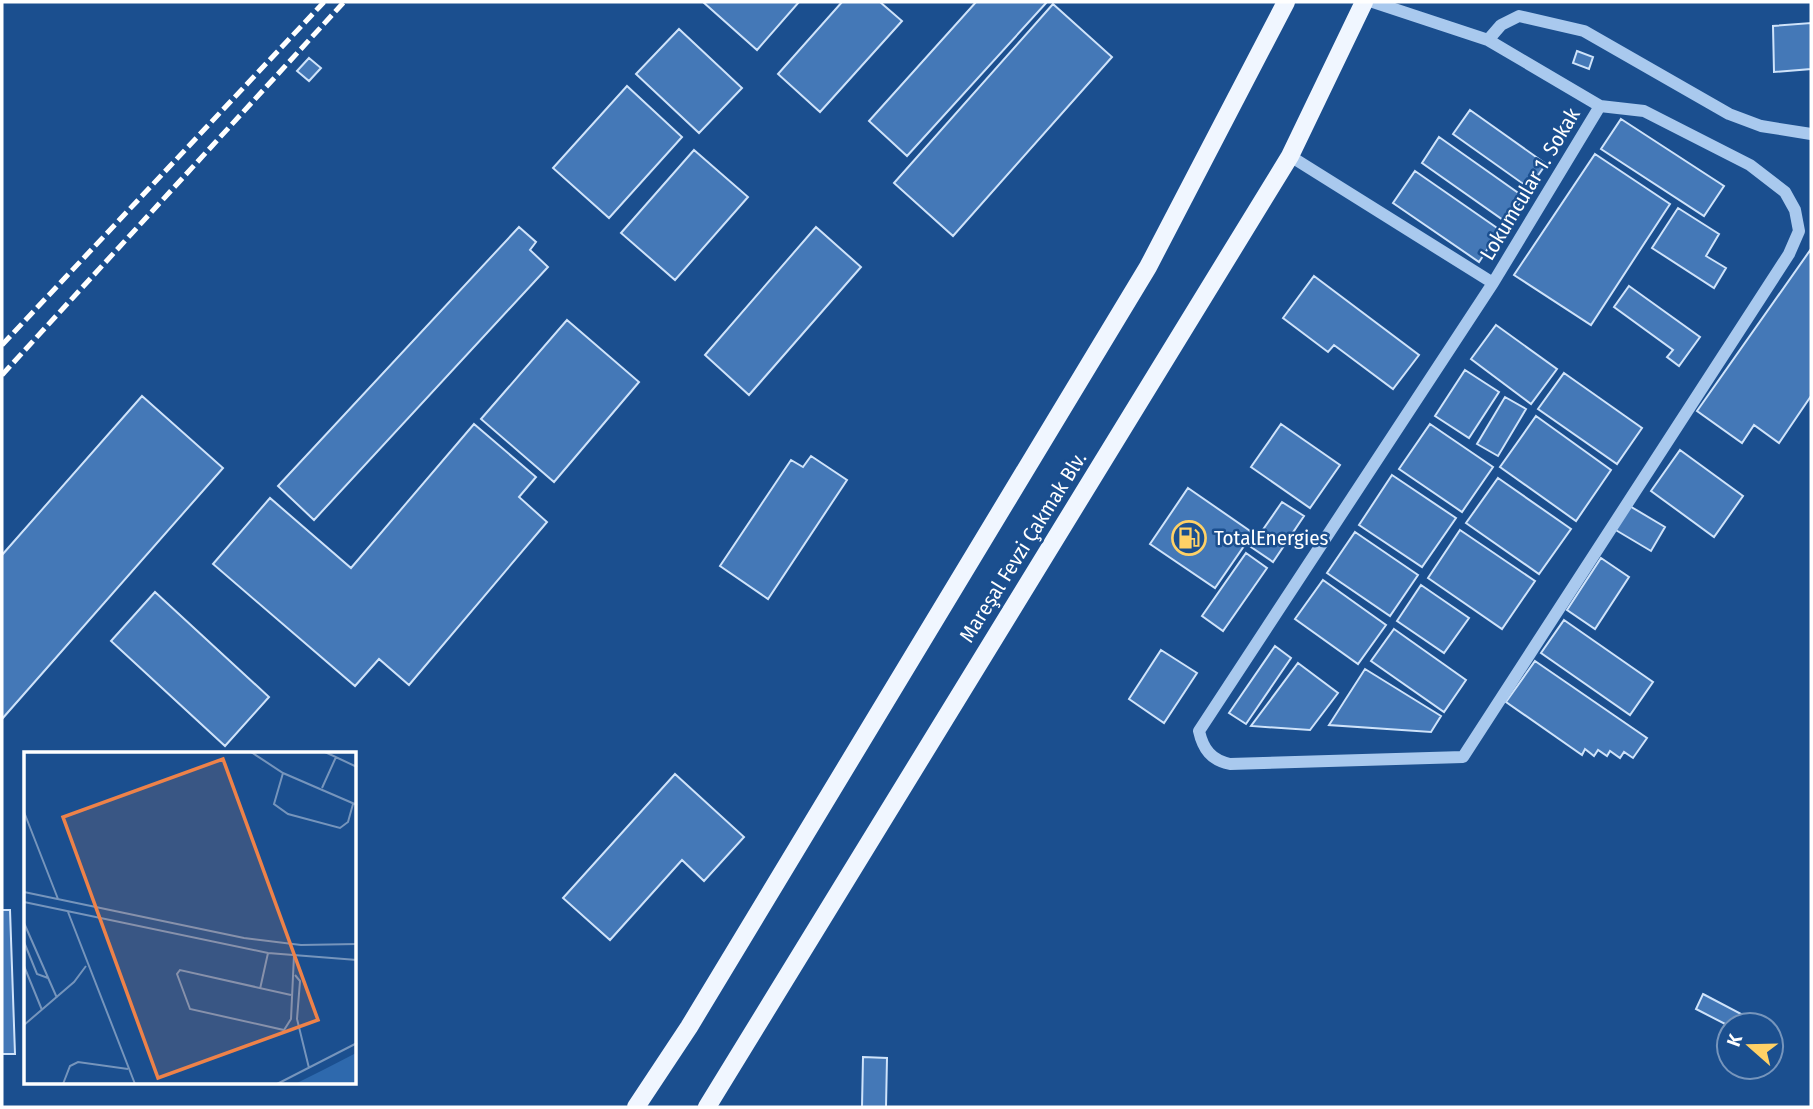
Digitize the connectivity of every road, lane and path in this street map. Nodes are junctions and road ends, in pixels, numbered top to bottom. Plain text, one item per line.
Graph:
1 (1286, 2) edge
2 (1364, 2) edge
3 (1373, 2) edge
4 (1488, 40) junction
5 (1600, 106) junction
6 (1811, 134) edge
7 (1290, 156) junction
8 (1493, 283) junction
9 (636, 1107) edge
10 (707, 1107) edge

1 - 9 main road, Mareşal Fevzi Çakmak Blv.
2 - 7 main road, Mareşal Fevzi Çakmak Blv.
3 - 4 lane
4 - 5 lane
4 - 6 lane
5 - 8 lane, Lokumcular 1. Sokak
5 - 8 lane, Lokumcular 1. Sokak
7 - 8 lane
7 - 10 main road, Mareşal Fevzi Çakmak Blv.

